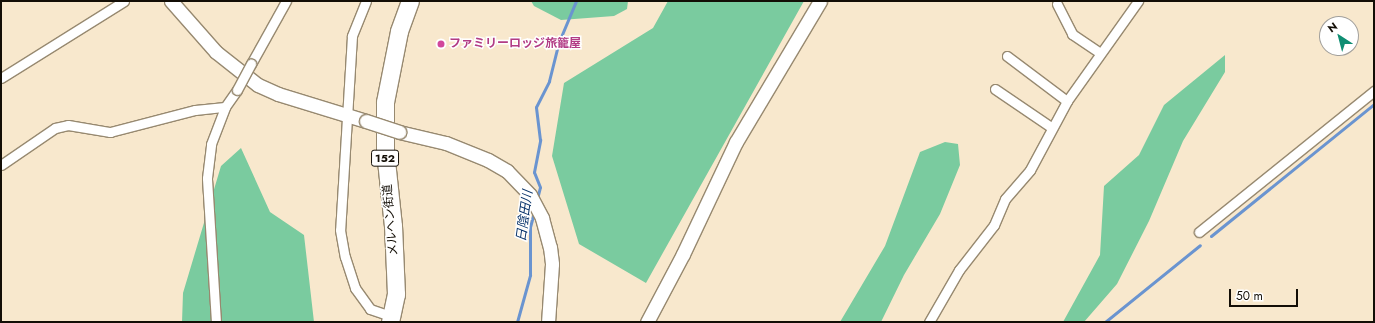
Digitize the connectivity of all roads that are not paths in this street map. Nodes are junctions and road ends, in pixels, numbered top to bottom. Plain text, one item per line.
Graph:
1 (124, 1) edge
2 (171, 1) edge
3 (286, 1) edge
4 (366, 1) edge
5 (410, 1) edge
6 (820, 1) edge
7 (1138, 1) edge
8 (1057, 4) dead end
9 (1100, 53) junction
10 (1007, 56) dead end
11 (1, 78) edge
12 (995, 89) dead end
13 (1374, 91) edge
14 (1067, 101) junction
15 (225, 107) junction
16 (348, 116) junction
17 (1051, 127) junction
18 (1, 165) edge
19 (1199, 232) dead end
20 (390, 319) edge
21 (216, 322) edge
22 (548, 322) edge
23 (647, 322) edge
24 (929, 322) edge

1 - 11 street
2 - 16 street
3 - 15 street, bridge
4 - 16 street
5 - 20 highway, メルヘン街道 / 152
6 - 23 street
7 - 9 street
8 - 9 street
9 - 14 street
10 - 14 street
12 - 17 street
13 - 19 street
14 - 17 street
15 - 18 street
15 - 21 street
16 - 20 street
16 - 22 street, bridge
17 - 24 street

